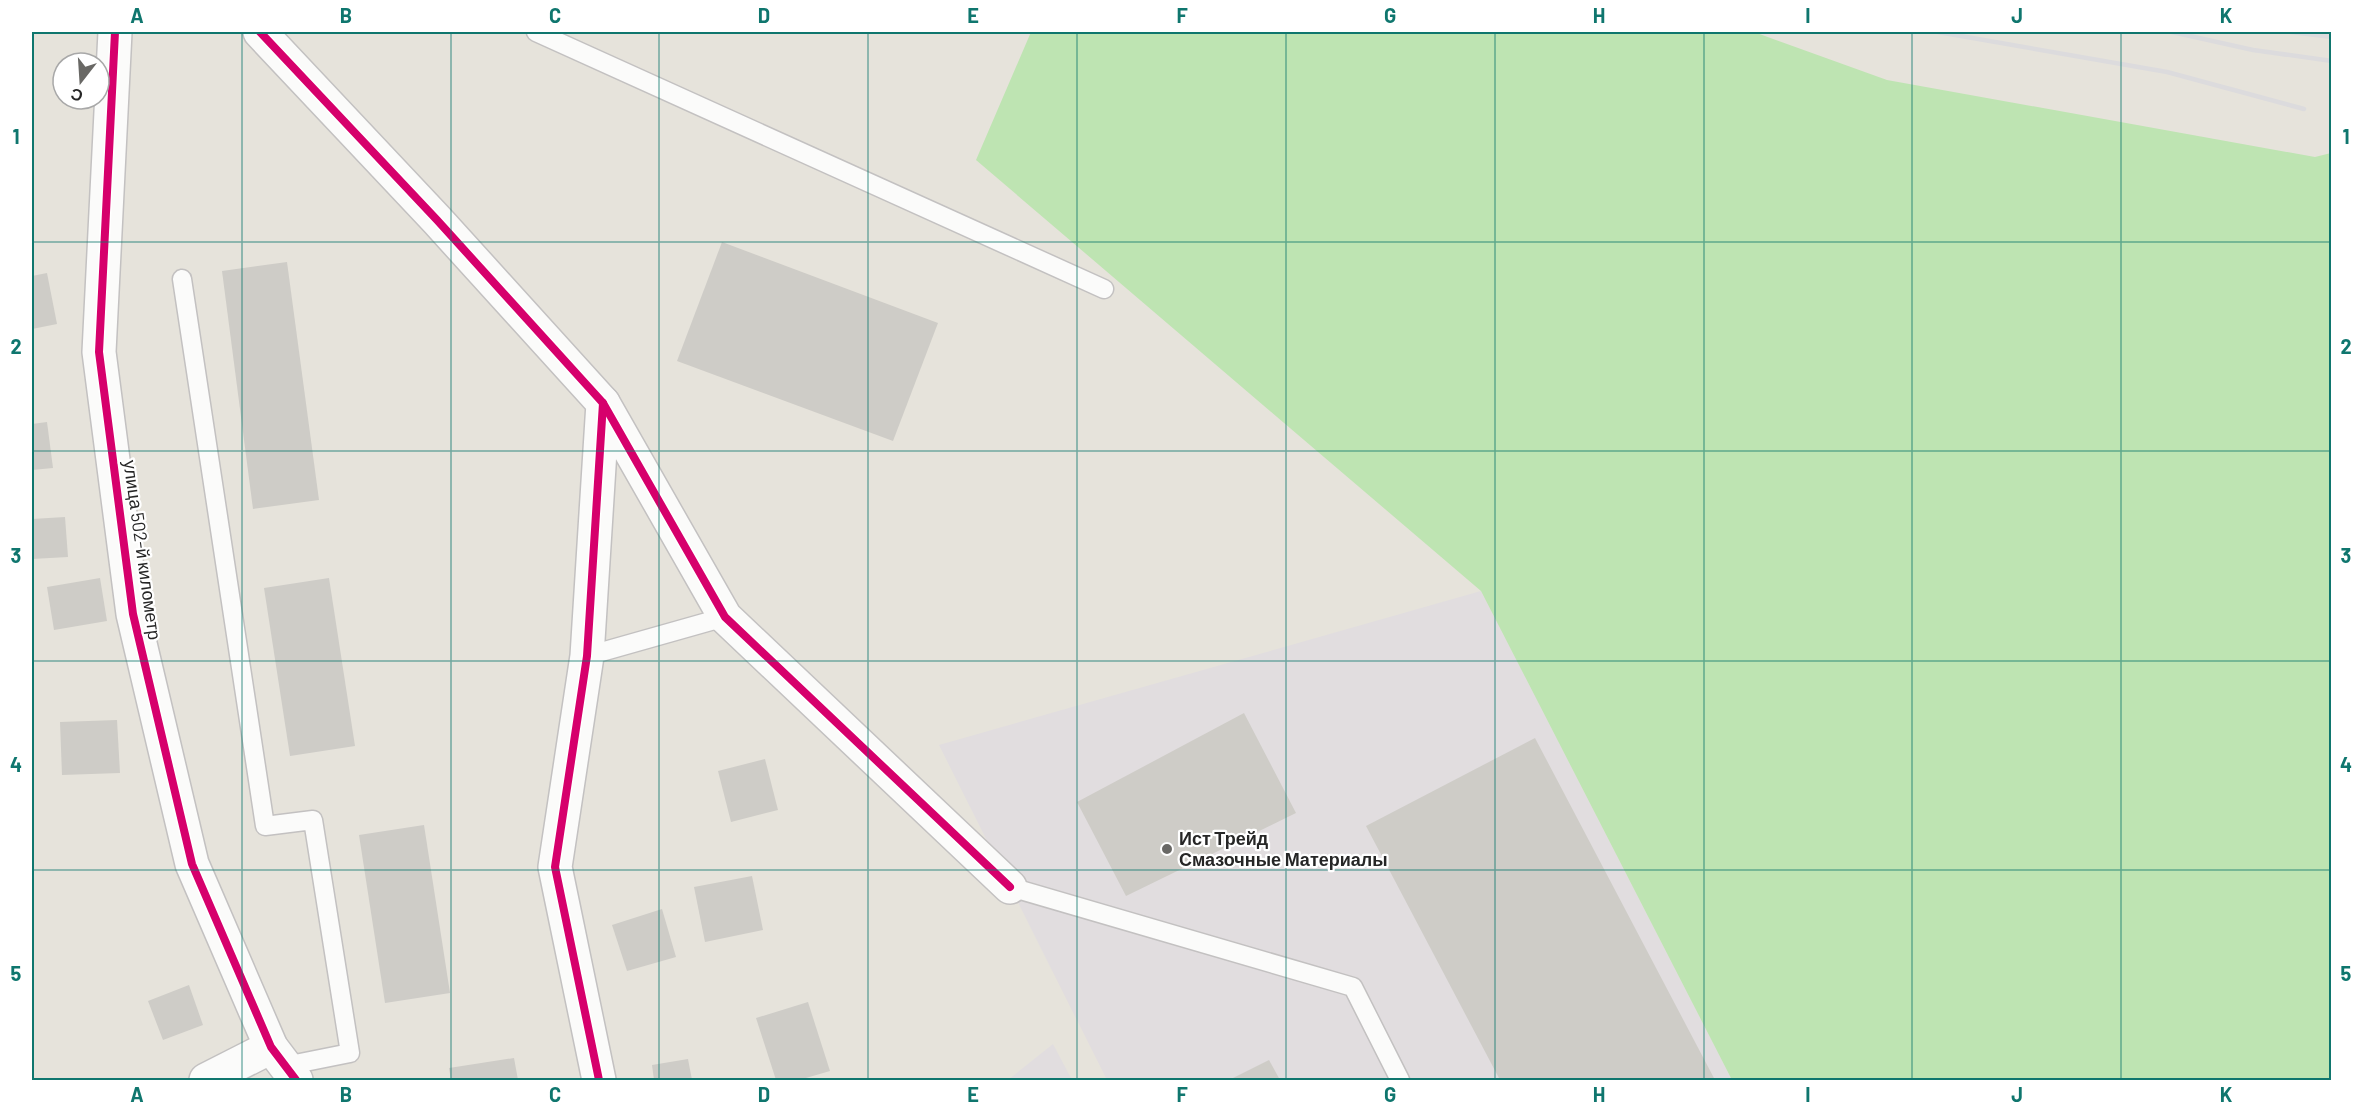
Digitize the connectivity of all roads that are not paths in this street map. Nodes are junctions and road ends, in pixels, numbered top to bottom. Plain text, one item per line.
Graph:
1 (115, 32) edge
2 (260, 32) edge
3 (536, 32) edge
4 (182, 279) dead end
5 (1104, 289) dead end
6 (603, 404) junction
7 (725, 617) junction
8 (587, 656) junction
9 (1010, 887) joint
10 (284, 1064) edge
11 (206, 1080) edge
12 (599, 1080) edge
13 (1400, 1080) edge

1 - 10 street, улица 502-й километр
2 - 6 street
3 - 5 lane
4 - 10 lane
6 - 7 street
6 - 8 street
7 - 8 lane
7 - 9 street
8 - 12 street
9 - 13 lane
10 - 11 street

